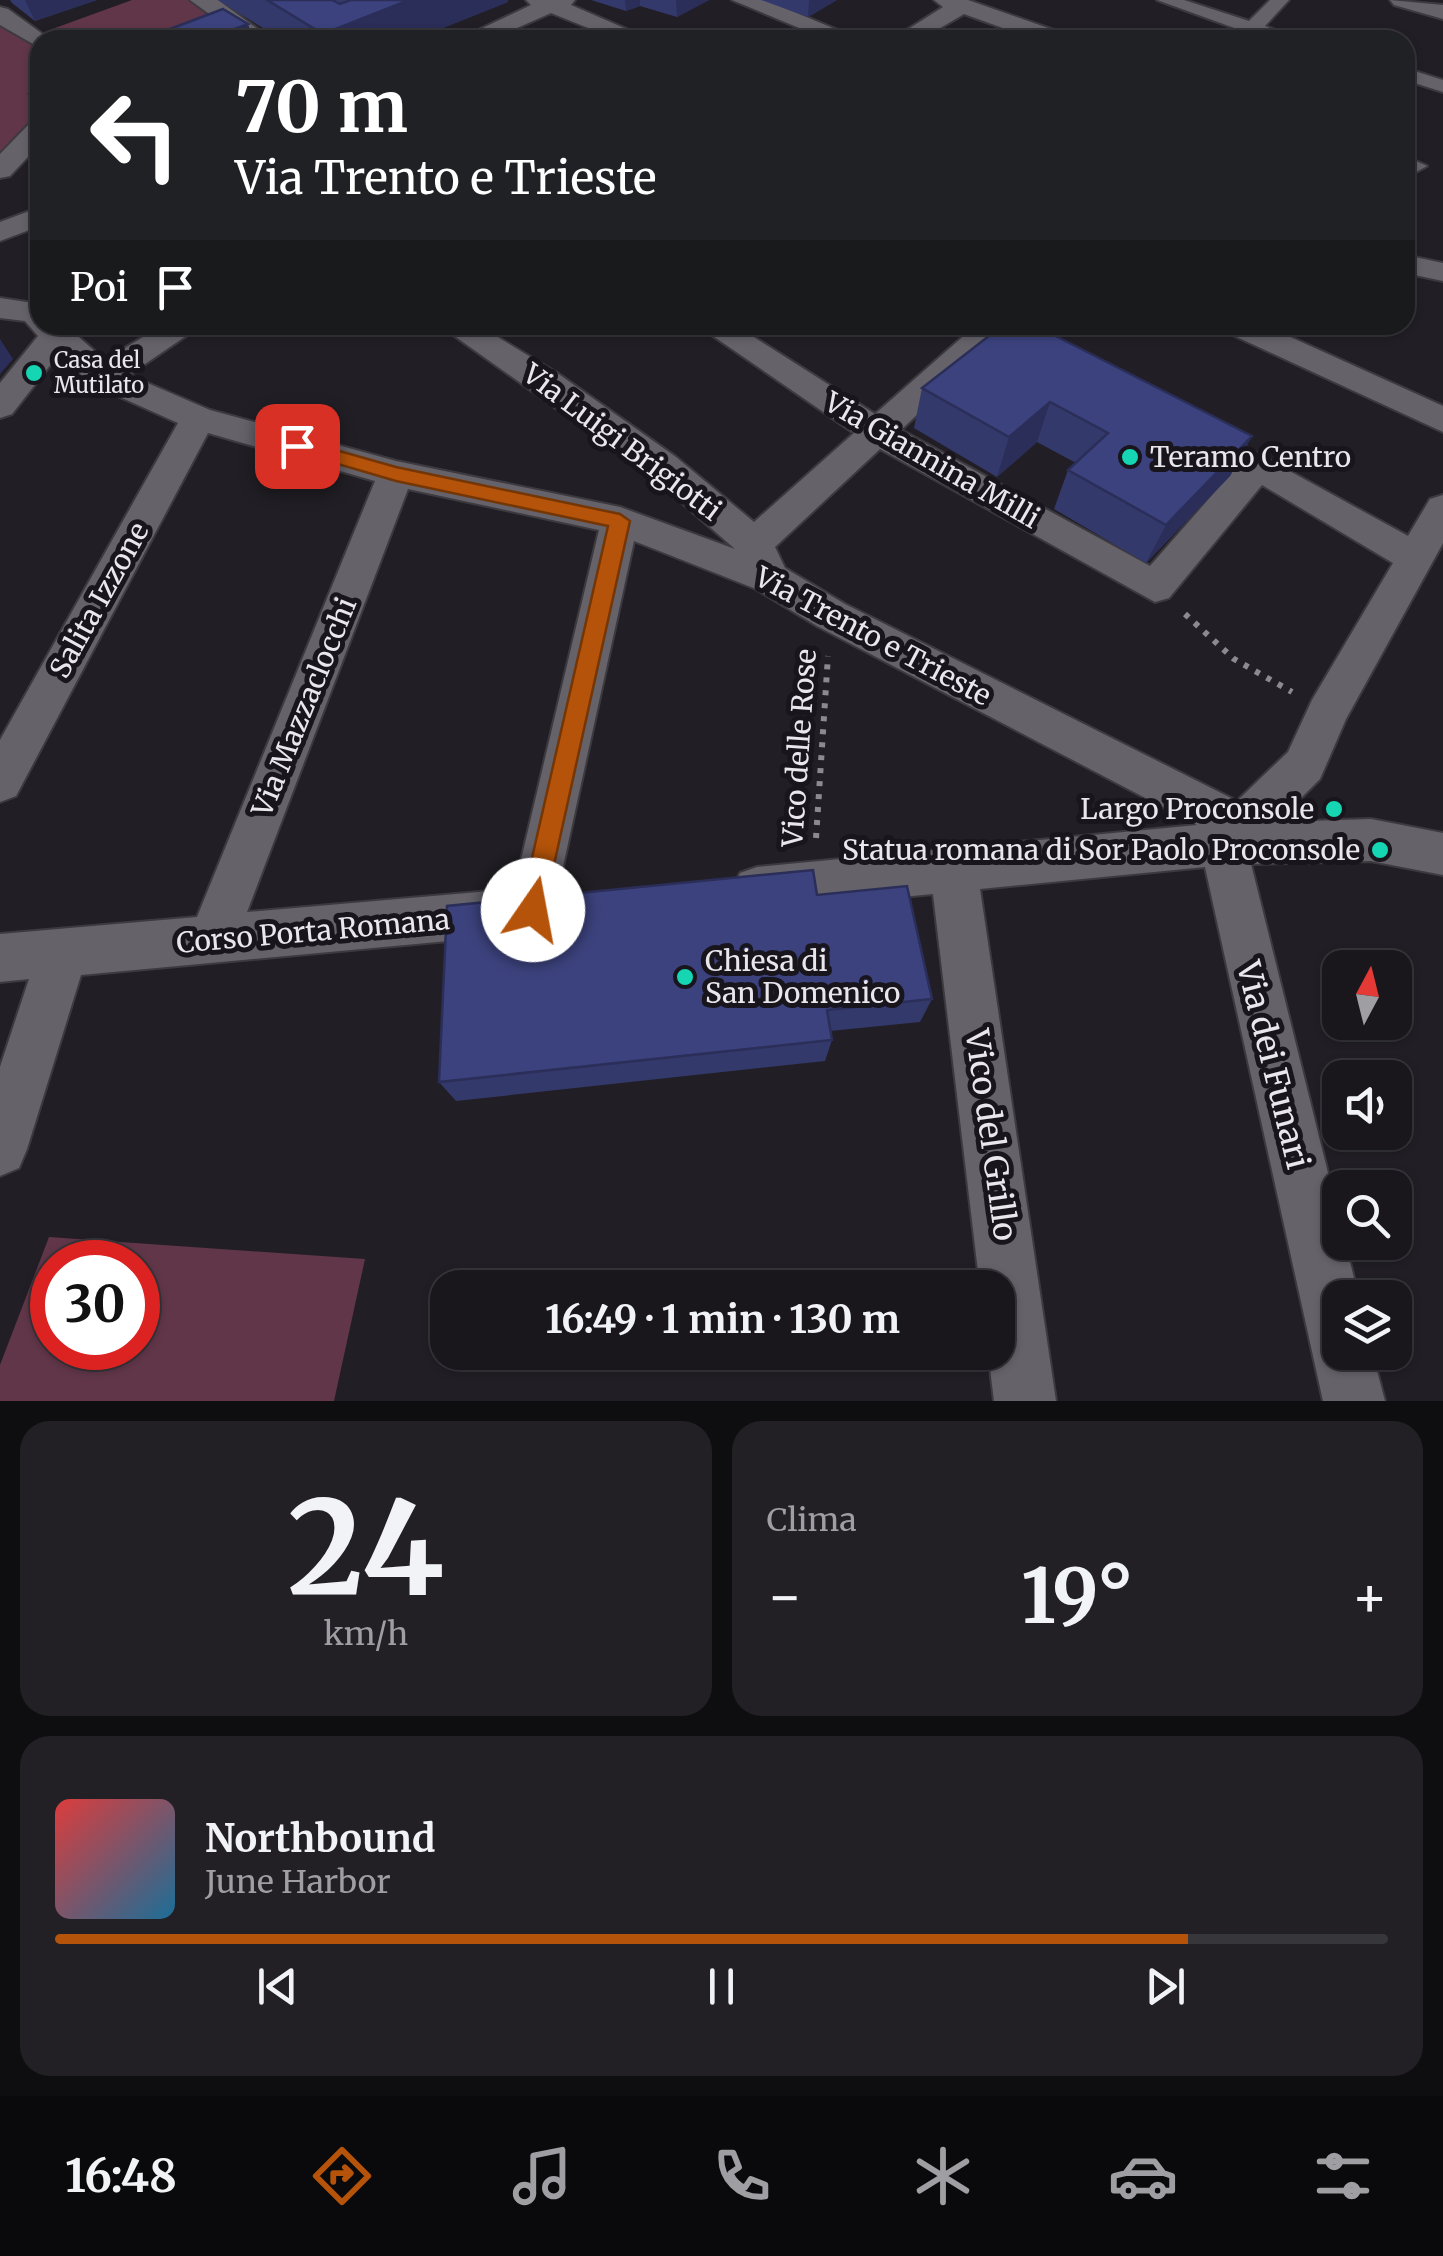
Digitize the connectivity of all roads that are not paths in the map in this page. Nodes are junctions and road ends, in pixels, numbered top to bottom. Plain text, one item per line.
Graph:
1 (202, 0) edge
2 (744, 0) edge
3 (1166, 0) edge
4 (1280, 0) edge
5 (1402, 0) edge
6 (551, 2) edge
7 (960, 2) edge
8 (1443, 12) edge
9 (0, 14) edge
10 (245, 30) edge
11 (491, 30) edge
12 (617, 30) edge
13 (824, 30) edge
14 (918, 30) edge
15 (1033, 30) edge
16 (1237, 30) edge
17 (1250, 30) edge
18 (30, 34) edge
19 (1415, 77) edge
20 (1443, 86) edge
21 (30, 138) edge
22 (0, 170) edge
23 (1415, 266) edge
24 (1443, 272) edge
25 (0, 308) edge
26 (30, 319) edge
27 (38, 335) edge
28 (56, 335) edge
29 (170, 335) edge
30 (471, 335) edge
31 (728, 335) edge
32 (983, 335) edge
33 (1009, 335) edge
34 (1259, 335) edge
35 (1029, 346) edge
36 (103, 376) junction
37 (0, 406) edge
38 (198, 418) junction
39 (1443, 420) edge
40 (874, 430) junction
41 (1206, 438) edge
42 (1258, 466) junction
43 (396, 474) junction
44 (1443, 510) edge
45 (620, 521) junction
46 (1414, 557) junction
47 (762, 561) junction
48 (0, 782) edge
49 (1232, 835) junction
50 (1443, 854) edge
51 (954, 870) junction
52 (720, 892) edge
53 (212, 940) junction
54 (62, 955) junction
55 (0, 958) edge
56 (0, 1149) edge
57 (1327, 1280) edge
58 (1346, 1370) edge
59 (1025, 1401) edge
60 (1354, 1401) edge

1 - 10 street
2 - 13 street
3 - 16 street
4 - 17 street
5 - 8 street
6 - 11 street
6 - 12 street
7 - 14 street
7 - 15 street
9 - 18 street
19 - 20 street
21 - 22 street
23 - 24 street
25 - 26 street
27 - 37 street
28 - 36 street, Via Trento e Trieste
29 - 36 street
30 - 47 street, Via Luigi Brigiotti
31 - 40 street, Via Giannina Milli
32 - 40 street
33 - 35 street
34 - 39 street
36 - 38 street, Via Trento e Trieste
38 - 43 street, Via Trento e Trieste
38 - 48 street, Salita Izzone
40 - 42 street, Via Giannina Milli
40 - 47 street
41 - 42 street
42 - 46 street
43 - 45 street, Via Trento e Trieste
43 - 53 street, Via Mazzaclocchi
44 - 46 street
45 - 47 street, Via Trento e Trieste
45 - 53 street, Corso Porta Romana
46 - 49 street
47 - 49 street, Via Trento e Trieste
49 - 50 street
49 - 51 street
49 - 57 street, Via dei Funari
51 - 52 street
51 - 59 street, Vico del Grillo
53 - 54 street, Corso Porta Romana
54 - 55 street, Corso Porta Romana
54 - 56 street
58 - 60 street

